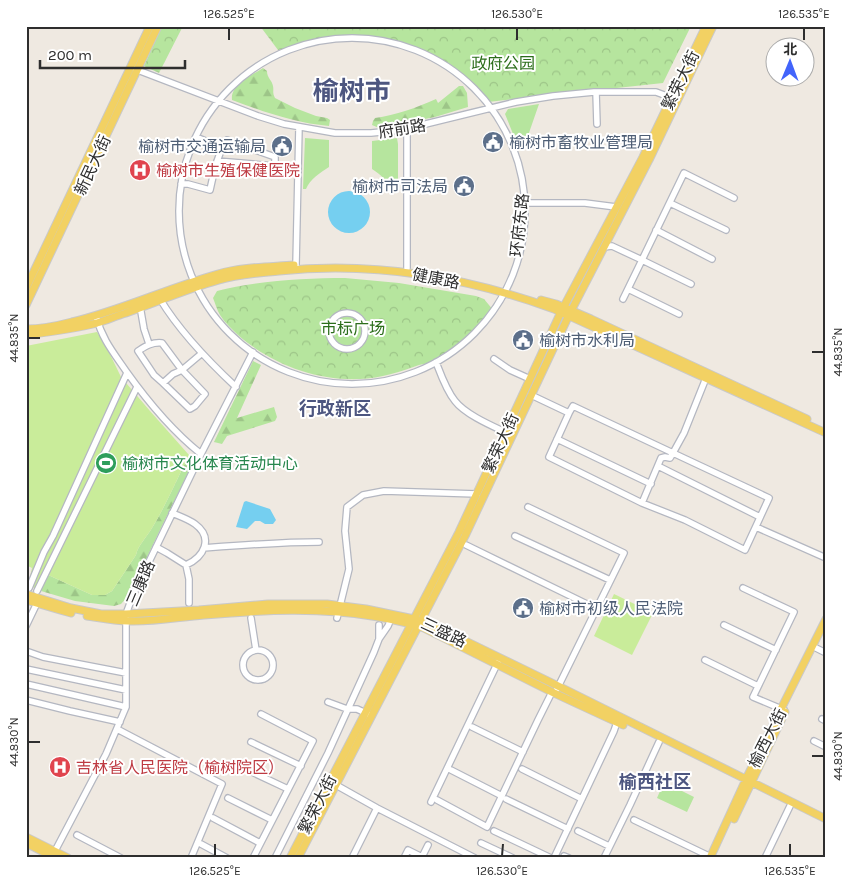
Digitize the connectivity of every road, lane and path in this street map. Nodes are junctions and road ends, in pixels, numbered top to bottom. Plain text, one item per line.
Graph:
1 (150, 26) edge
2 (158, 26) edge
3 (706, 26) edge
4 (714, 26) edge
5 (134, 68) junction
6 (596, 92) junction
7 (219, 100) junction
8 (675, 100) junction
9 (492, 107) junction
10 (596, 124) dead end
11 (299, 127) junction
12 (407, 129) junction
13 (196, 137) junction
14 (222, 148) junction
15 (216, 161) junction
16 (181, 184) junction
17 (734, 198) dead end
18 (670, 202) junction
19 (524, 203) junction
20 (616, 206) junction
21 (656, 230) junction
22 (726, 230) dead end
23 (604, 247) junction
24 (712, 259) dead end
25 (642, 260) junction
26 (296, 265) junction
27 (407, 268) junction
28 (196, 284) junction
29 (691, 284) dead end
30 (26, 288) edge
31 (628, 289) junction
32 (506, 292) junction
33 (159, 297) junction
34 (623, 299) dead end
35 (139, 304) junction
36 (26, 305) edge
37 (562, 310) junction
38 (570, 313) junction
39 (679, 314) dead end
40 (97, 320) junction
41 (26, 329) edge
42 (329, 331) joint
43 (26, 334) edge
44 (149, 344) junction
45 (253, 352) junction
46 (201, 354) junction
47 (494, 359) dead end
48 (436, 362) junction
49 (182, 370) junction
50 (127, 373) junction
51 (706, 378) junction
52 (530, 379) junction
53 (164, 383) junction
54 (137, 386) junction
55 (236, 387) junction
56 (531, 395) junction
57 (569, 413) junction
58 (826, 428) edge
59 (505, 432) junction
60 (826, 433) edge
61 (557, 439) junction
62 (674, 453) junction
63 (201, 454) junction
64 (658, 466) junction
65 (651, 484) junction
66 (476, 494) junction
67 (642, 503) junction
68 (528, 507) dead end
69 (172, 513) junction
70 (760, 517) junction
71 (756, 527) junction
72 (515, 536) dead end
73 (319, 542) dead end
74 (466, 545) dead end
75 (156, 547) junction
76 (204, 548) junction
77 (826, 558) edge
78 (186, 565) junction
79 (610, 580) junction
80 (743, 588) dead end
81 (28, 591) edge
82 (38, 598) junction
83 (26, 600) edge
84 (189, 603) dead end
85 (597, 609) junction
86 (338, 611) junction
87 (126, 617) junction
88 (251, 618) dead end
89 (390, 619) junction
90 (826, 619) edge
91 (416, 622) junction
92 (379, 624) dead end
93 (724, 625) dead end
94 (26, 626) edge
95 (826, 629) edge
96 (379, 639) junction
97 (816, 648) junction
98 (256, 650) junction
99 (776, 650) junction
100 (26, 651) edge
101 (826, 653) edge
102 (704, 660) dead end
103 (498, 661) junction
104 (26, 669) edge
105 (126, 673) junction
106 (26, 684) edge
107 (758, 686) junction
108 (126, 690) junction
109 (555, 690) junction
110 (26, 700) edge
111 (328, 702) dead end
112 (126, 707) junction
113 (347, 709) junction
114 (784, 710) junction
115 (261, 714) dead end
116 (368, 714) junction
117 (120, 722) junction
118 (617, 722) junction
119 (472, 727) dead end
120 (117, 729) junction
121 (814, 741) dead end
122 (251, 742) dead end
123 (659, 742) junction
124 (826, 746) edge
125 (522, 752) junction
126 (235, 764) dead end
127 (301, 766) junction
128 (522, 769) dead end
129 (451, 770) dead end
130 (748, 783) junction
131 (336, 785) junction
132 (288, 789) junction
133 (504, 797) junction
134 (228, 798) dead end
135 (582, 799) junction
136 (790, 806) junction
137 (377, 808) junction
138 (213, 818) dead end
139 (826, 819) edge
140 (272, 820) junction
141 (634, 820) dead end
142 (826, 824) edge
143 (568, 829) junction
144 (578, 830) dead end
145 (494, 831) dead end
146 (77, 835) dead end
147 (26, 837) edge
148 (260, 843) junction
149 (481, 843) dead end
150 (26, 844) edge
151 (201, 844) dead end
152 (428, 845) dead end
153 (610, 846) junction
154 (54, 856) edge
155 (712, 857) edge
156 (68, 858) edge
157 (121, 858) edge
158 (190, 858) edge
159 (227, 858) edge
160 (253, 858) edge
161 (275, 858) edge
162 (290, 858) edge
163 (298, 858) edge
164 (352, 858) edge
165 (404, 858) edge
166 (475, 858) edge
167 (513, 858) edge
168 (552, 858) edge
169 (604, 858) edge
170 (765, 858) edge

1 - 5 main road, 新民大街
2 - 5 main road, 新民大街
3 - 8 main road, 繁荣大街
4 - 8 main road, 繁荣大街
5 - 7 street, 府前路
5 - 30 main road, 新民大街
5 - 36 main road, 新民大街
6 - 8 street, 府前路
6 - 9 street, 府前路
6 - 10 street
7 - 9 street, 环府东路
7 - 11 street, 府前路
7 - 13 street, 环府东路
8 - 20 main road, 繁荣大街
8 - 23 main road, 繁荣大街
9 - 12 street, 府前路
9 - 19 street, 环府东路
11 - 12 street, 府前路
11 - 26 street
12 - 27 street
13 - 14 street
13 - 16 street, 环府东路
14 - 15 street
14 - 15 street
15 - 16 street
16 - 28 street, 环府东路
17 - 18 street
18 - 21 street
18 - 22 street
19 - 20 street
19 - 32 street, 环府东路
20 - 37 main road, 繁荣大街
21 - 24 street
21 - 25 street
23 - 25 street
23 - 38 main road, 繁荣大街
25 - 29 street
25 - 31 street
26 - 27 main road, 健康路
26 - 28 main road, 健康路
27 - 32 main road, 健康路
28 - 32 main road, 健康路
28 - 33 main road, 健康路
28 - 45 street, 环府东路
31 - 34 street
31 - 39 street
32 - 37 main road, 健康路
32 - 48 street, 环府东路
33 - 35 main road, 健康路
33 - 46 street
35 - 40 main road, 健康路
35 - 44 street
37 - 38 main road, 健康路
37 - 52 main road, 繁荣大街
38 - 51 main road, 健康路
38 - 56 main road, 繁荣大街
38 - 58 main road, 健康路
40 - 41 main road, 健康路
40 - 43 main road, 健康路
40 - 50 street
42 - 42 street
44 - 49 street
44 - 53 street
45 - 48 street, 环府东路
45 - 55 street, 三康路
46 - 49 street
46 - 55 street
47 - 52 street
48 - 59 street
49 - 53 street
49 - 53 street
50 - 54 street
50 - 81 street
51 - 60 main road, 健康路
51 - 62 street
52 - 59 main road, 繁荣大街
54 - 63 street
54 - 82 street
55 - 63 street, 三康路
56 - 57 street
56 - 91 main road, 繁荣大街
57 - 61 street
57 - 62 street
59 - 66 main road, 繁荣大街
61 - 65 street
61 - 67 street
62 - 64 street
62 - 70 street
63 - 69 street, 三康路
64 - 65 street
64 - 70 street
65 - 67 street
66 - 86 street
66 - 91 main road, 繁荣大街
67 - 71 street
68 - 79 street
69 - 75 street, 三康路
69 - 76 street
70 - 71 street
71 - 77 street
72 - 79 street
73 - 76 street
74 - 85 street
75 - 78 street
75 - 87 street, 三康路
76 - 78 street
78 - 84 street
79 - 85 street
80 - 99 street
81 - 82 main road, 三盛路
82 - 83 main road
82 - 87 main road, 三盛路
82 - 94 street
85 - 109 street
86 - 87 main road, 三盛路
86 - 89 main road, 三盛路
86 - 91 main road, 三盛路
87 - 105 street, 三康路
88 - 98 street
89 - 91 main road, 三盛路
89 - 96 street
90 - 114 main road, 榆西大街
91 - 103 main road, 三盛路
91 - 116 main road, 繁荣大街
92 - 96 street
93 - 99 street
95 - 97 main road, 榆西大街
96 - 113 street
97 - 101 street
97 - 114 main road, 榆西大街
98 - 98 street
99 - 107 street
100 - 105 street
102 - 107 street
103 - 109 main road, 三盛路
103 - 133 street
104 - 108 street
105 - 108 street, 三康路
106 - 112 street
107 - 114 street
108 - 112 street, 三康路
109 - 118 main road, 三盛路
109 - 125 street
109 - 130 main road, 三盛路
110 - 117 street
111 - 113 street
112 - 117 street, 三康路
113 - 116 street
113 - 161 street
114 - 130 main road, 榆西大街
115 - 127 street
116 - 131 main road, 繁荣大街
116 - 162 main road, 繁荣大街
117 - 120 street, 三康路
118 - 123 main road, 三盛路
118 - 135 street
119 - 125 street
120 - 154 street, 三康路
120 - 158 street
121 - 124 street
122 - 127 street
123 - 130 main road, 三盛路
123 - 153 street
125 - 133 street
126 - 132 street
127 - 132 street
128 - 135 street
129 - 133 street
130 - 136 main road, 三盛路
130 - 139 main road, 三盛路
130 - 155 main road, 榆西大街
131 - 137 street
131 - 163 main road, 繁荣大街
132 - 140 street
133 - 143 street
134 - 140 street
135 - 143 street
136 - 142 main road, 三盛路
136 - 170 street
137 - 164 street
137 - 166 street
138 - 148 street
140 - 148 street
141 - 155 street
143 - 168 street
144 - 153 street
145 - 168 street
146 - 157 street
147 - 154 main road
148 - 160 street
149 - 167 street
150 - 154 main road
151 - 159 street
152 - 165 street
153 - 169 street
154 - 156 main road

